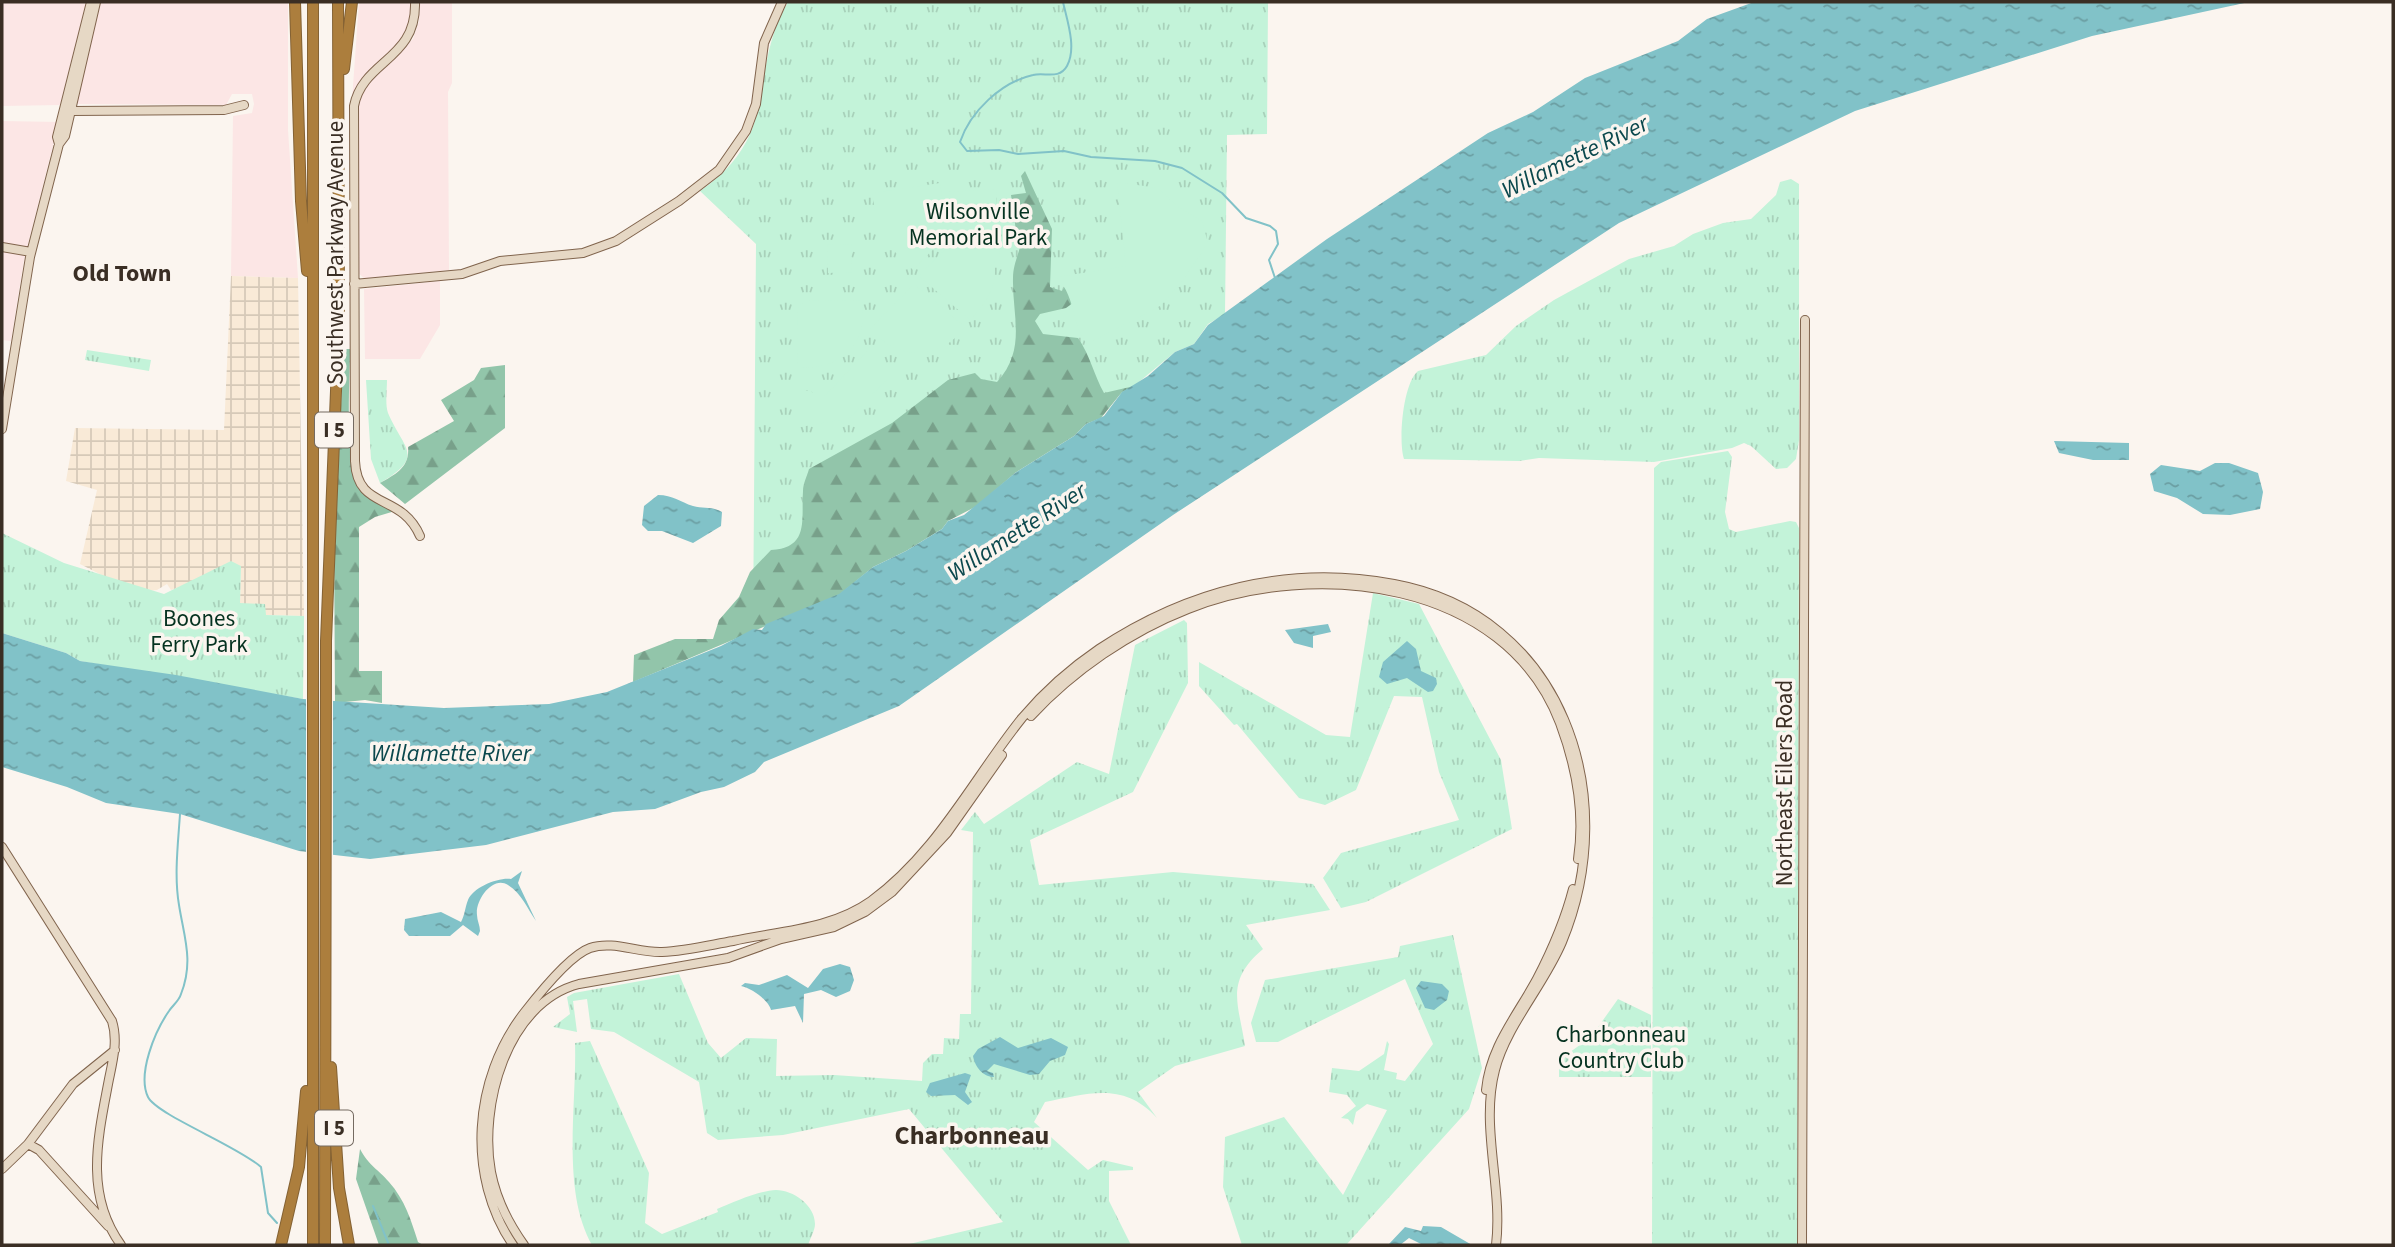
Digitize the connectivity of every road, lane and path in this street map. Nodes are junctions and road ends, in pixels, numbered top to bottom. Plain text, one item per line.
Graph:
1 (90, 2) edge
2 (96, 2) edge
3 (295, 2) edge
4 (313, 2) edge
5 (338, 2) edge
6 (352, 2) edge
7 (415, 2) edge
8 (782, 2) edge
9 (244, 105) dead end
10 (71, 111) junction
11 (339, 117) junction
12 (59, 145) junction
13 (2, 247) edge
14 (31, 252) junction
15 (354, 284) junction
16 (1805, 320) dead end
17 (313, 322) junction
18 (2, 429) edge
19 (420, 536) dead end
20 (2, 847) edge
21 (326, 1009) junction
22 (313, 1029) junction
23 (115, 1050) junction
24 (27, 1144) junction
25 (2, 1170) edge
26 (109, 1227) junction
27 (121, 1245) edge
28 (281, 1245) edge
29 (313, 1245) edge
30 (325, 1245) edge
31 (349, 1245) edge
32 (513, 1245) edge
33 (524, 1245) edge
34 (1490, 1245) edge
35 (1496, 1245) edge
36 (1802, 1245) edge

1 - 12 street
2 - 10 street
3 - 17 highway, I 5
4 - 17 highway, I 5
5 - 11 highway, I 5
6 - 11 highway, I 5
7 - 15 street, Southwest Parkway Avenue
8 - 15 street
9 - 10 street
10 - 12 street
11 - 21 highway, I 5
12 - 14 street
13 - 14 street
14 - 18 street
15 - 19 street, Southwest Parkway Avenue
16 - 36 street, Northeast Eilers Road
17 - 22 highway, I 5
20 - 23 street
21 - 30 highway, I 5
21 - 31 highway, I 5
22 - 28 highway, I 5
22 - 29 highway, I 5
23 - 24 street
23 - 26 street
24 - 25 street
24 - 26 street
26 - 27 street
32 - 35 street
33 - 34 street

